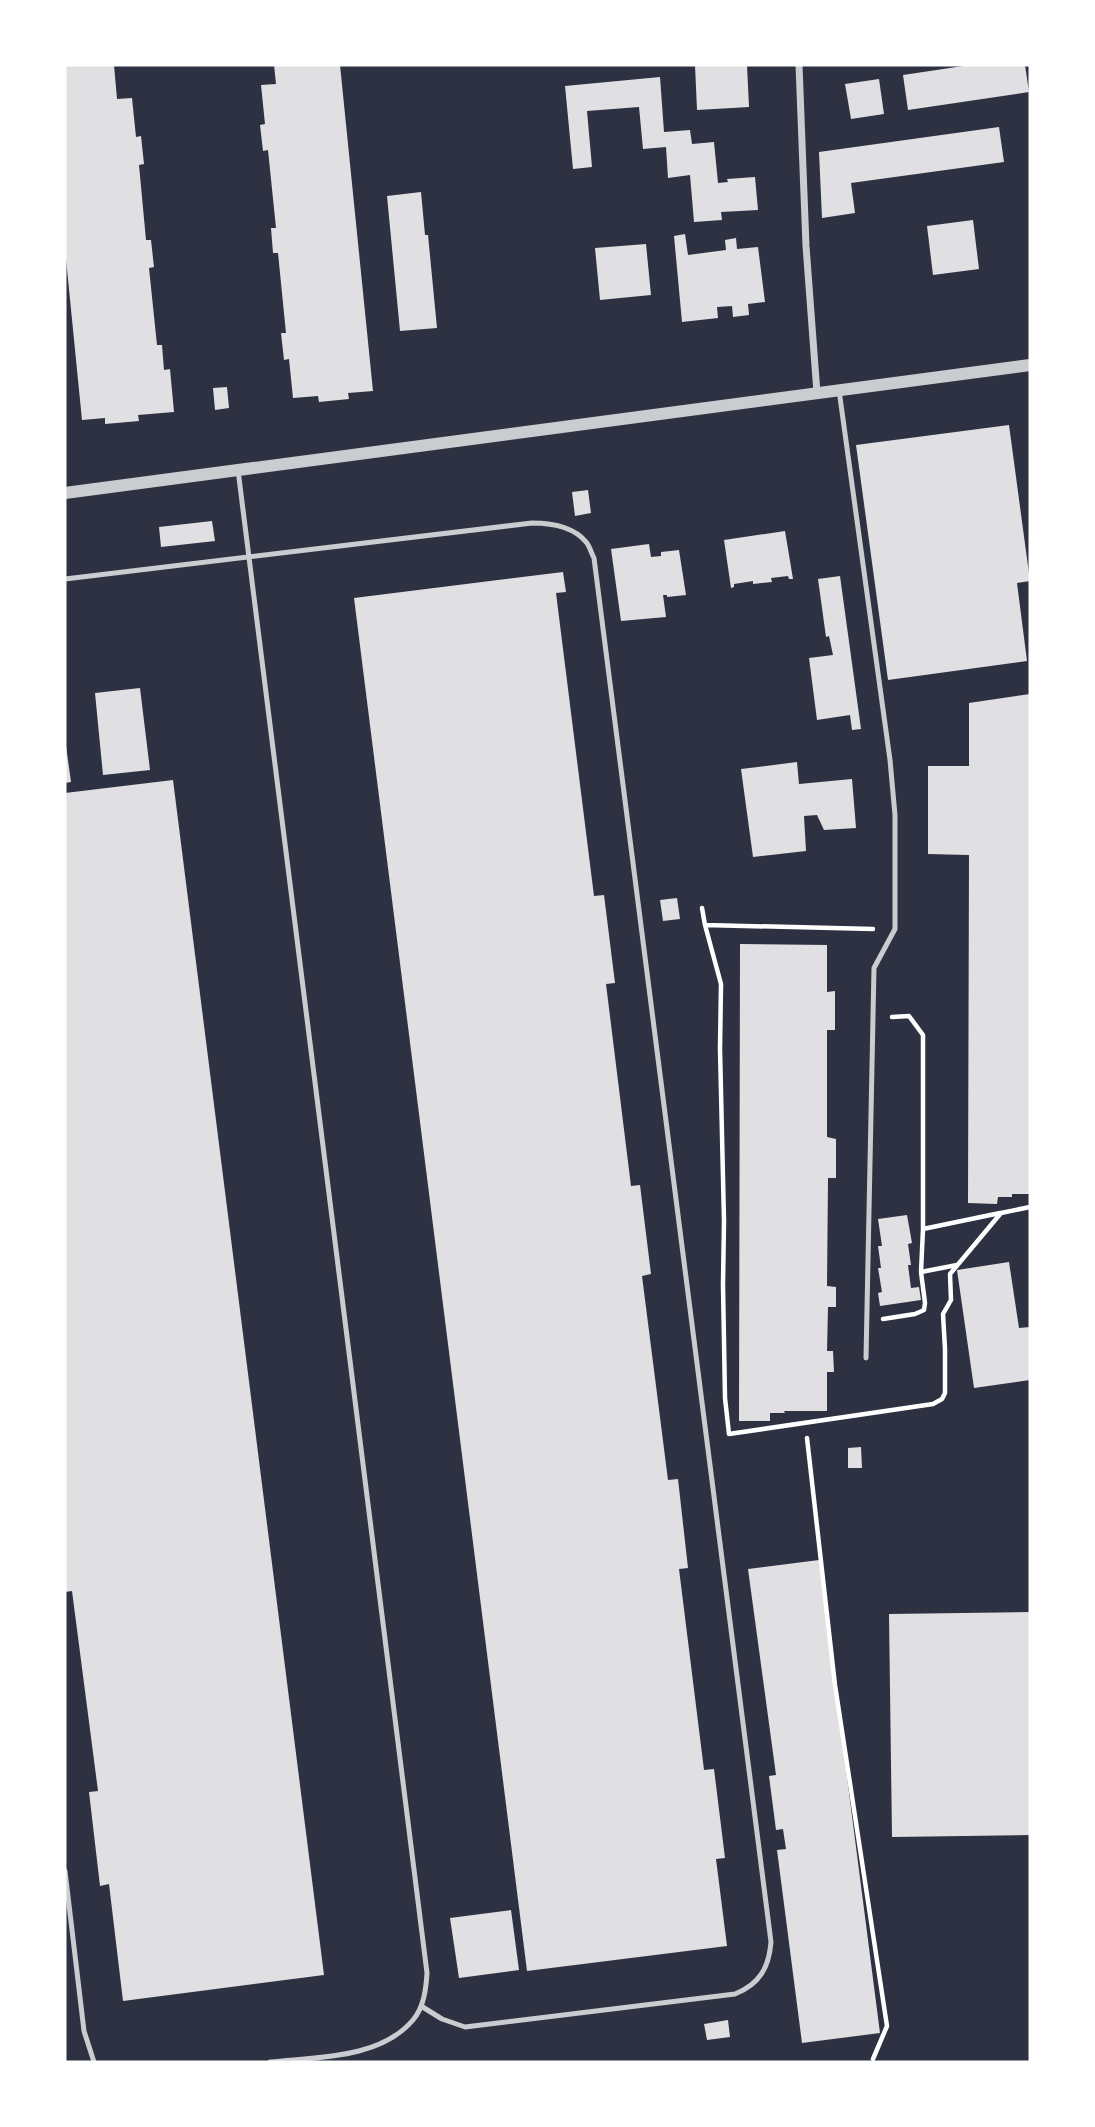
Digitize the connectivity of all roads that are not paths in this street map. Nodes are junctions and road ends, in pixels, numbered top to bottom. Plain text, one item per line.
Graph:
1 (799, 65) edge
2 (1030, 365) edge
3 (839, 390) junction
4 (817, 393) junction
5 (237, 470) junction
6 (65, 493) edge
7 (248, 556) junction
8 (65, 579) edge
9 (866, 1357) dead end
10 (65, 1871) edge
11 (421, 2006) junction
12 (94, 2062) edge
13 (270, 2062) edge

1 - 4 street
2 - 3 street
3 - 4 street
3 - 9 lane
4 - 5 street
5 - 6 street
5 - 7 lane
7 - 8 lane
7 - 11 lane
7 - 11 lane
10 - 12 lane
11 - 13 lane

